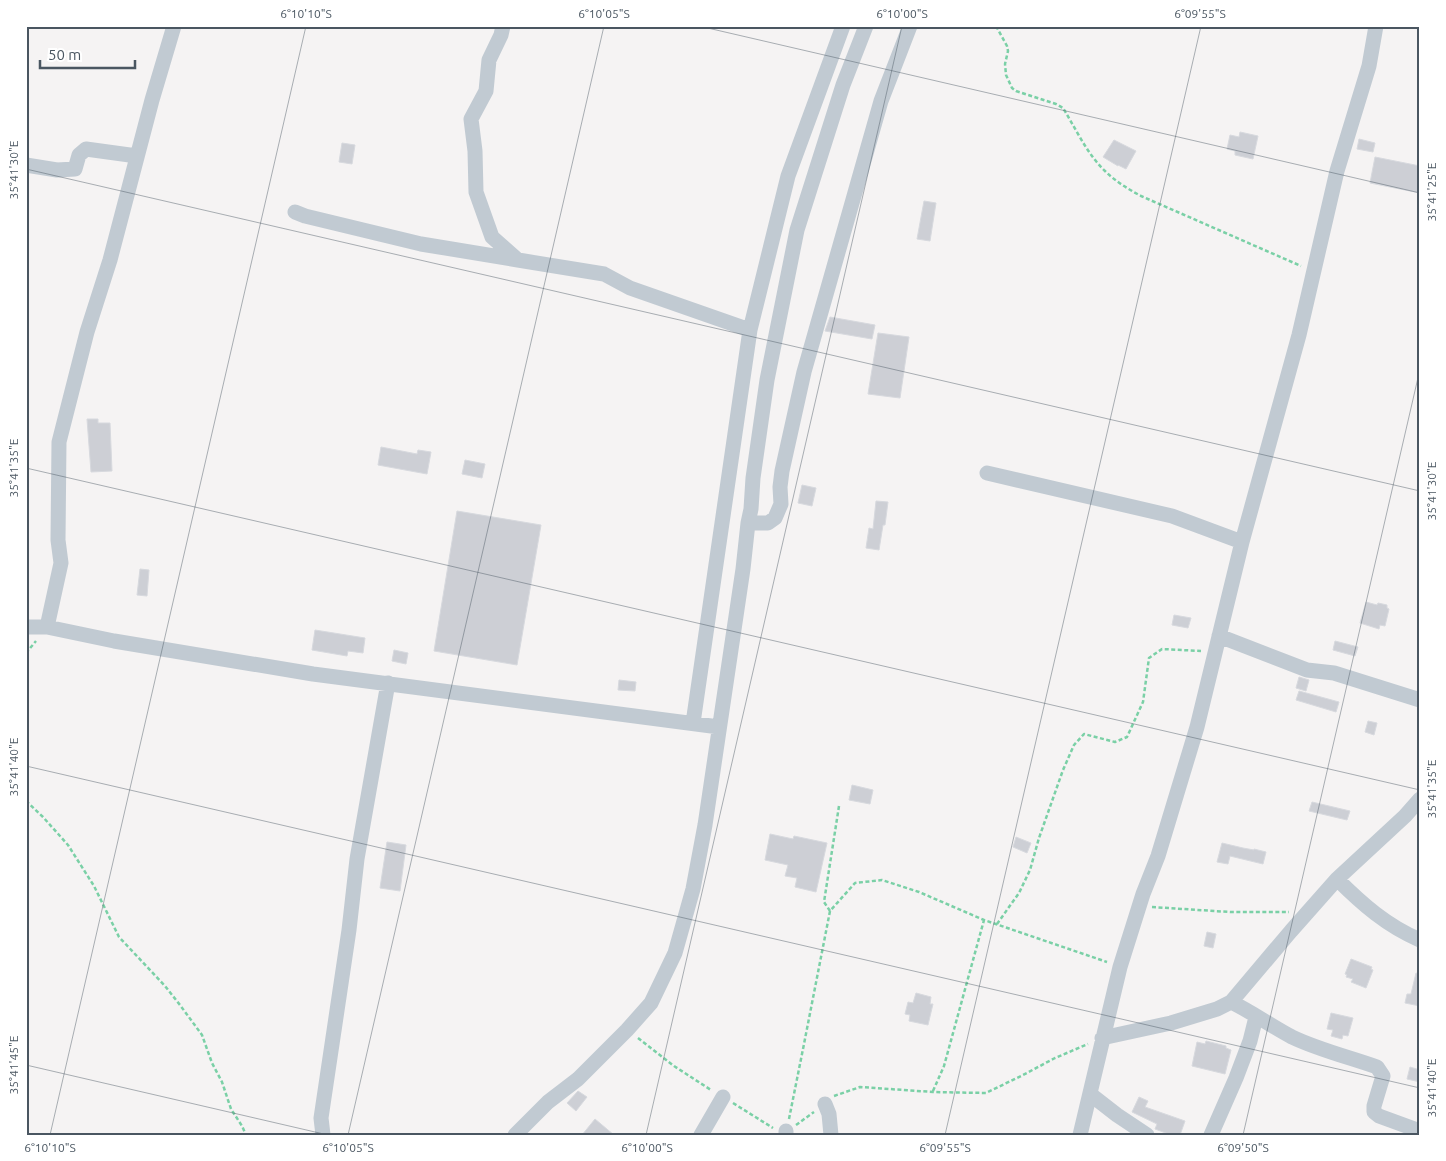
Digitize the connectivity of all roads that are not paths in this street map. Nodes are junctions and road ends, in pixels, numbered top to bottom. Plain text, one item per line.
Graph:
1 (174, 26) edge
2 (503, 26) edge
3 (843, 26) edge
4 (866, 26) edge
5 (910, 26) edge
6 (1376, 26) edge
7 (137, 156) junction
8 (26, 165) edge
9 (294, 212) dead end
10 (518, 260) junction
11 (750, 330) junction
12 (987, 473) dead end
13 (748, 523) junction
14 (1242, 542) junction
15 (26, 627) edge
16 (46, 627) junction
17 (1219, 636) junction
18 (388, 683) junction
19 (1420, 700) edge
20 (693, 723) junction
21 (719, 727) junction
22 (1420, 799) edge
23 (1337, 879) junction
24 (1420, 940) edge
25 (1231, 1002) junction
26 (1256, 1017) junction
27 (1102, 1038) junction
28 (1090, 1094) junction
29 (723, 1097) road end
30 (824, 1104) road end
31 (1420, 1131) edge
32 (322, 1135) edge
33 (515, 1135) edge
34 (701, 1135) edge
35 (831, 1135) edge
36 (1080, 1135) edge
37 (1147, 1135) edge
38 (1211, 1135) edge

1 - 7 street
2 - 10 street
3 - 11 street
4 - 13 street
5 - 13 street
6 - 14 street
7 - 8 street
7 - 16 street
9 - 10 street
10 - 11 street
11 - 20 street
12 - 14 street
13 - 21 street
14 - 17 street
15 - 16 street
16 - 18 street
17 - 19 street
17 - 27 street
18 - 20 street
18 - 32 street
20 - 21 street
21 - 33 street
22 - 23 street
23 - 24 street
23 - 25 street
25 - 26 street
25 - 27 street
26 - 31 street
26 - 38 street
27 - 28 street
28 - 36 street
28 - 37 street
29 - 34 street
30 - 35 street

